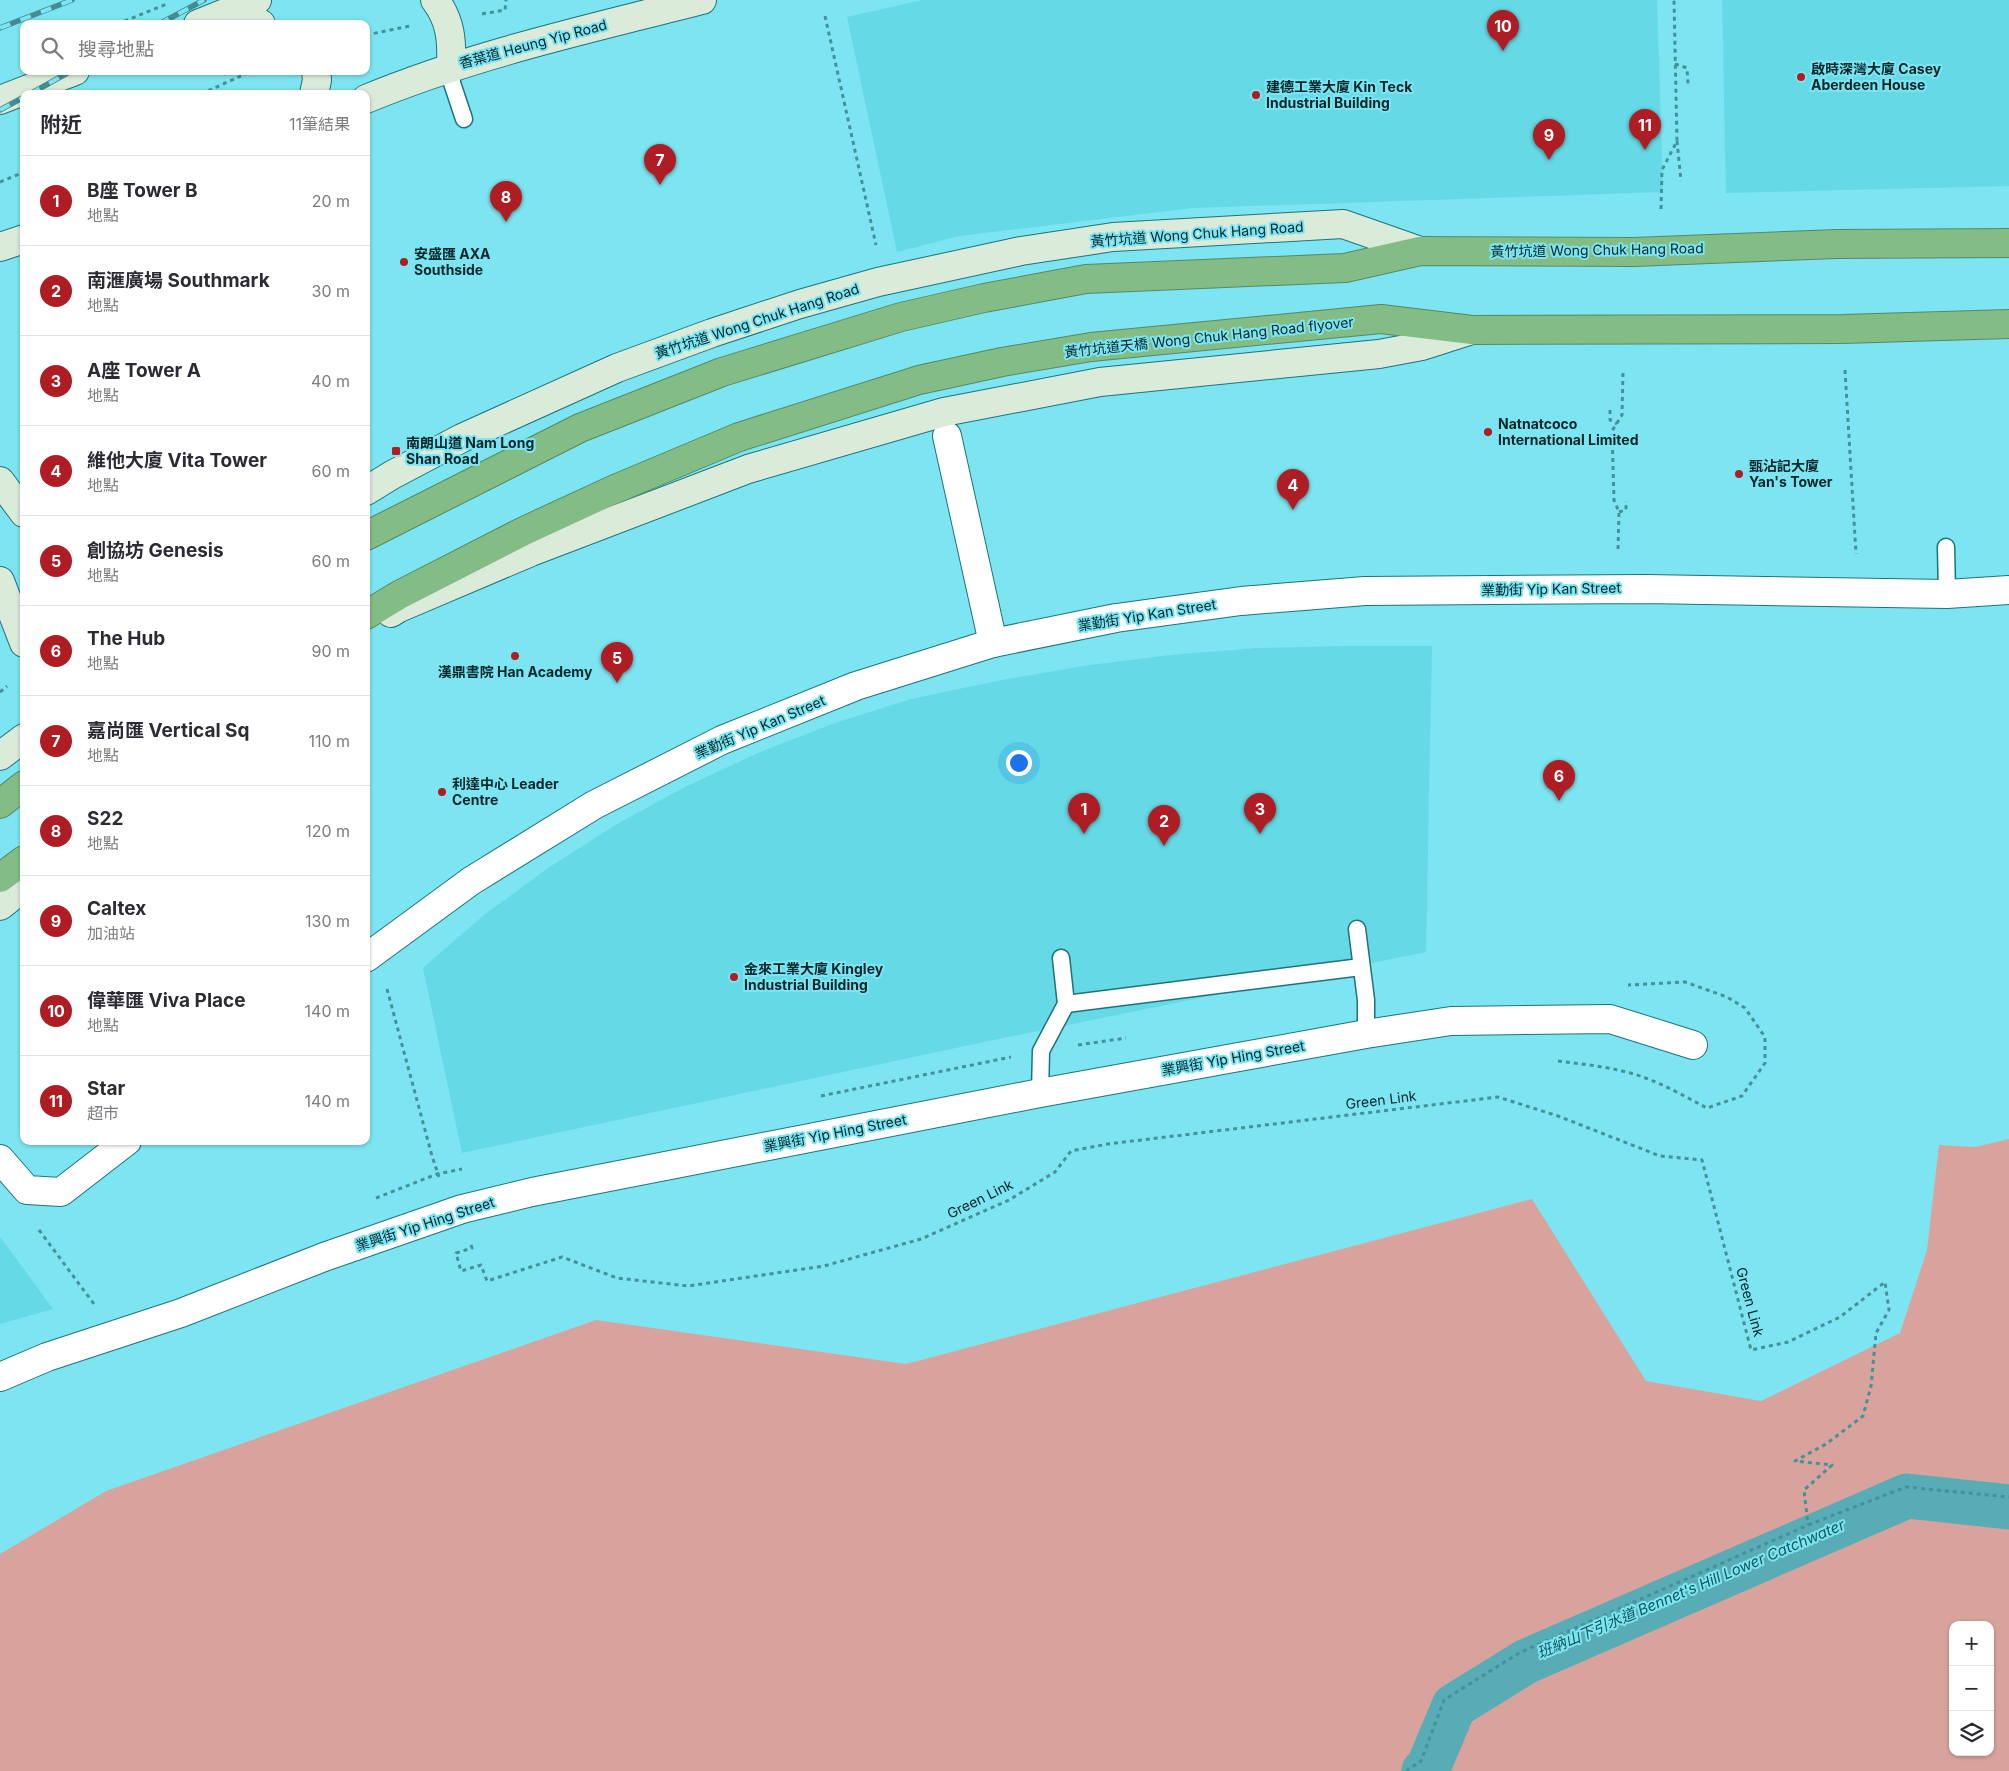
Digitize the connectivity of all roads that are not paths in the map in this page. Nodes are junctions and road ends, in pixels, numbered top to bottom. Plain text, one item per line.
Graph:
1 (257, 0) edge
2 (435, 0) edge
3 (702, 0) edge
4 (208, 20) edge
5 (451, 66) junction
6 (64, 75) edge
7 (316, 75) edge
8 (25, 90) edge
9 (315, 90) edge
10 (20, 92) edge
11 (370, 97) edge
12 (1, 99) edge
13 (464, 118) dead end
14 (20, 240) edge
15 (2009, 243) edge
16 (0, 247) edge
17 (1420, 251) junction
18 (2009, 324) edge
19 (1472, 330) junction
20 (947, 436) dead end
21 (0, 481) edge
22 (370, 489) edge
23 (20, 507) edge
24 (370, 534) edge
25 (1946, 547) dead end
26 (0, 581) edge
27 (2009, 590) edge
28 (1947, 594) junction
29 (370, 612) edge
30 (370, 627) edge
31 (20, 633) edge
32 (993, 643) junction
33 (20, 741) edge
34 (0, 756) edge
35 (20, 789) edge
36 (0, 804) edge
37 (20, 863) edge
38 (0, 878) edge
39 (20, 891) edge
40 (0, 906) edge
41 (1357, 929) dead end
42 (370, 955) edge
43 (1061, 958) dead end
44 (1361, 967) junction
45 (1066, 1004) junction
46 (1366, 1034) junction
47 (1693, 1045) dead end
48 (1040, 1092) junction
49 (122, 1145) edge
50 (0, 1159) edge
51 (0, 1377) edge

1 - 4 main road
2 - 5 main road
3 - 5 main road, 香葉道 Heung Yip Road
5 - 11 main road, 香葉道 Heung Yip Road
5 - 13 lane
6 - 8 main road
7 - 9 main road
10 - 12 main road
14 - 16 main road
15 - 17 highway, 黃竹坑道 Wong Chuk Hang Road
17 - 22 main road, 黃竹坑道 Wong Chuk Hang Road
17 - 24 highway
18 - 19 highway
19 - 29 highway, 黃竹坑道天橋 Wong Chuk Hang Road flyover
19 - 30 main road
20 - 32 street
21 - 23 main road
25 - 28 lane
26 - 31 main road
27 - 28 street, 業勤街 Yip Kan Street
28 - 32 street, 業勤街 Yip Kan Street
32 - 42 street, 業勤街 Yip Kan Street
33 - 34 main road
35 - 36 highway
37 - 38 highway
39 - 40 main road
41 - 44 lane
43 - 45 lane
44 - 45 lane
44 - 46 lane
45 - 48 lane
46 - 47 street, 業興街 Yip Hing Street
46 - 48 street, 業興街 Yip Hing Street
48 - 51 street, 業興街 Yip Hing Street
49 - 50 street

